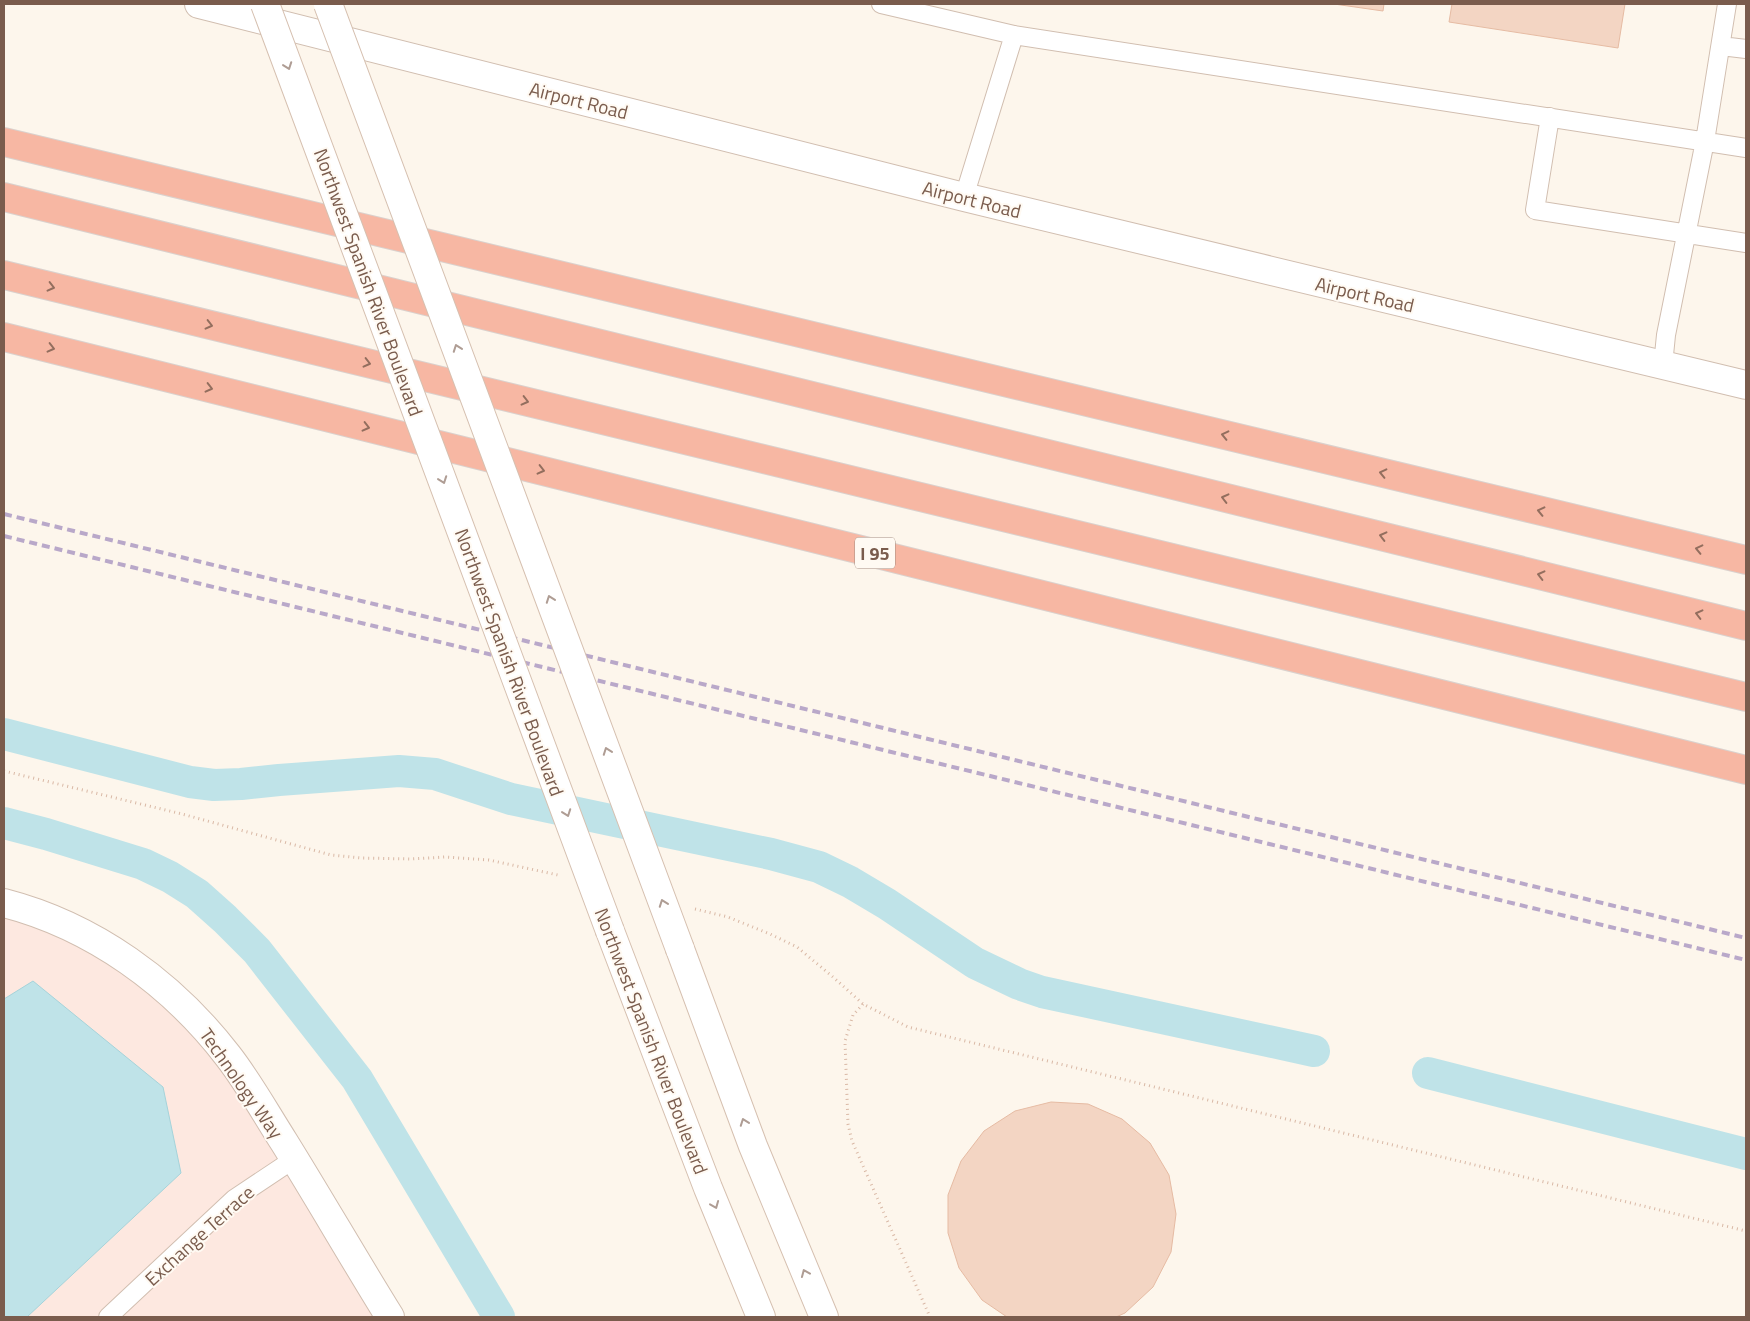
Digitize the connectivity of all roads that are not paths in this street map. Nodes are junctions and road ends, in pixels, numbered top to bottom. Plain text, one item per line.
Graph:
1 (199, 4) edge
2 (265, 4) edge
3 (328, 4) edge
4 (880, 4) edge
5 (1726, 4) edge
6 (1014, 35) junction
7 (1721, 46) junction
8 (1746, 49) edge
9 (1550, 117) junction
10 (4, 142) edge
11 (1705, 142) junction
12 (1746, 148) edge
13 (4, 197) edge
14 (964, 198) junction
15 (1687, 234) junction
16 (1746, 243) edge
17 (4, 275) edge
18 (4, 337) edge
19 (1663, 365) junction
20 (1746, 385) edge
21 (1746, 560) edge
22 (1746, 626) edge
23 (1746, 697) edge
24 (1746, 770) edge
25 (4, 904) edge
26 (294, 1159) junction
27 (108, 1317) edge
28 (390, 1317) edge
29 (761, 1317) edge
30 (824, 1317) edge

1 - 14 main road, Airport Road
2 -> 29 main road, Northwest Spanish River Boulevard, bridge
30 -> 3 main road, bridge
4 - 6 lane
5 - 7 lane
6 - 9 lane
6 - 14 lane
7 - 8 lane
7 - 11 lane
9 - 11 lane
9 - 15 lane
21 -> 10 highway
11 - 12 lane
11 - 15 lane
22 -> 13 highway
14 - 19 main road, Airport Road
15 - 16 lane
15 - 19 lane
17 -> 23 highway
18 -> 24 highway, I 95
19 - 20 main road, Airport Road
25 - 26 main road, Technology Way
26 - 27 lane, Exchange Terrace
26 - 28 main road, Technology Way

